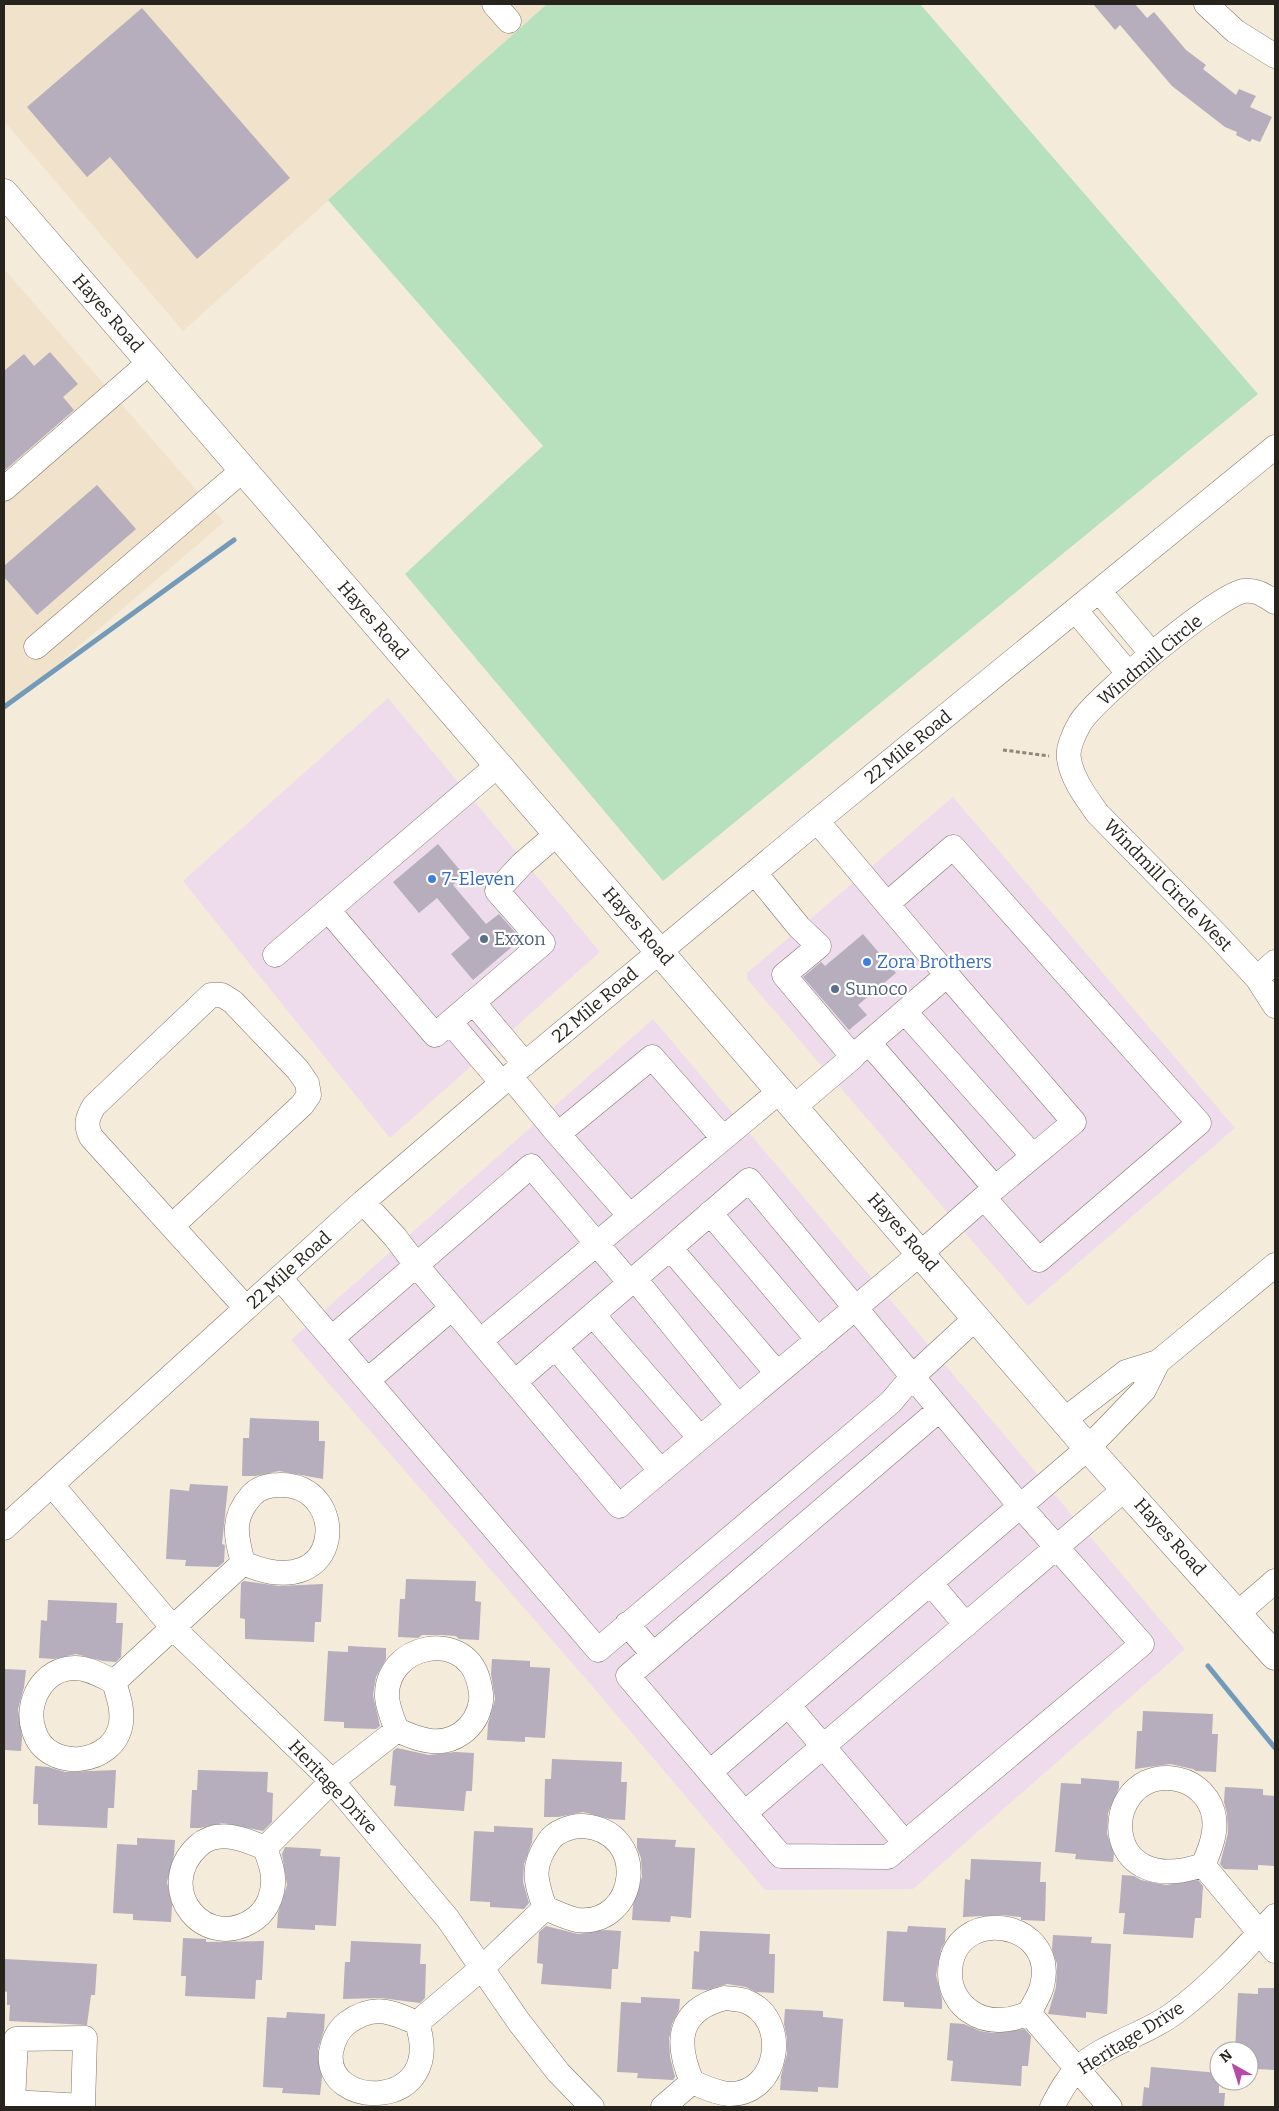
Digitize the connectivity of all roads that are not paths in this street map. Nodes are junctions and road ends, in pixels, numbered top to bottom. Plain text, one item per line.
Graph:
1 (1206, 4) edge
2 (1275, 56) edge
3 (4, 192) edge
4 (150, 362) junction
5 (1275, 447) edge
6 (243, 470) junction
7 (4, 489) edge
8 (1100, 592) junction
9 (1267, 597) edge
10 (1076, 612) junction
11 (36, 647) dead end
12 (1152, 654) junction
13 (1128, 673) junction
14 (1069, 759) joint
15 (498, 765) junction
16 (817, 821) junction
17 (558, 833) junction
18 (755, 873) junction
19 (887, 904) junction
20 (328, 910) junction
21 (661, 951) junction
22 (275, 955) dead end
23 (1275, 962) edge
24 (947, 975) junction
25 (1257, 978) junction
26 (473, 1002) junction
27 (1275, 1006) edge
28 (905, 1012) junction
29 (450, 1022) junction
30 (861, 1050) junction
31 (512, 1074) junction
32 (787, 1099) junction
33 (558, 1134) junction
34 (723, 1138) junction
35 (1033, 1156) junction
36 (990, 1193) junction
37 (363, 1202) junction
38 (710, 1213) junction
39 (630, 1216) junction
40 (173, 1225) junction
41 (597, 1244) junction
42 (670, 1248) junction
43 (921, 1253) junction
44 (1275, 1265) edge
45 (417, 1266) junction
46 (280, 1278) junction
47 (632, 1281) junction
48 (246, 1308) junction
49 (452, 1308) junction
50 (856, 1308) junction
51 (593, 1315) junction
52 (977, 1317) junction
53 (332, 1338) junction
54 (818, 1340) junction
55 (480, 1341) junction
56 (555, 1347) junction
57 (1158, 1362) junction
58 (776, 1374) junction
59 (912, 1377) junction
60 (368, 1380) junction
61 (515, 1382) junction
62 (738, 1406) junction
63 (939, 1410) junction
64 (1064, 1420) junction
65 (700, 1438) junction
66 (1088, 1448) junction
67 (661, 1471) junction
68 (52, 1485) junction
69 (1126, 1488) junction
70 (1021, 1507) junction
71 (4, 1528) edge
72 (1056, 1547) junction
73 (243, 1563) dead end
74 (1275, 1581) edge
75 (931, 1584) junction
76 (1238, 1613) junction
77 (627, 1624) junction
78 (966, 1625) junction
79 (174, 1628) junction
80 (653, 1654) junction
81 (1275, 1656) edge
82 (114, 1682) dead end
83 (789, 1706) junction
84 (397, 1730) junction
85 (823, 1747) junction
86 (710, 1772) junction
87 (332, 1781) junction
88 (745, 1813) junction
89 (905, 1844) junction
90 (265, 1848) dead end
91 (1203, 1864) junction
92 (545, 1908) dead end
93 (1275, 1916) edge
94 (1260, 1934) junction
95 (1275, 1951) edge
96 (482, 1968) junction
97 (1029, 2013) dead end
98 (417, 2022) junction
99 (1078, 2069) junction
100 (692, 2082) junction
101 (592, 2107) edge
102 (664, 2107) edge
103 (1052, 2107) edge
104 (1110, 2107) edge

1 - 2 street
3 - 4 main road, Hayes Road
4 - 6 main road, Hayes Road
4 - 7 street
5 - 8 street, 22 Mile Road
6 - 11 street
6 - 15 main road, Hayes Road
8 - 10 street, 22 Mile Road
8 - 12 street
9 - 12 street, Windmill Circle
10 - 13 street
10 - 16 street, 22 Mile Road
12 - 13 street, Windmill Circle
13 - 14 street, Windmill Circle
14 - 25 street, Windmill Circle West
15 - 17 main road, Hayes Road
15 - 20 street
16 - 18 street, 22 Mile Road
16 - 19 street
17 - 21 main road, Hayes Road
17 - 26 street
18 - 21 street, 22 Mile Road
18 - 30 street
19 - 24 street
19 - 36 street
20 - 22 street
20 - 29 street
21 - 31 street, 22 Mile Road
21 - 32 main road, Hayes Road
23 - 25 street
24 - 28 street
24 - 35 street
25 - 27 street, Windmill Circle West
26 - 29 street
26 - 31 street
28 - 30 street
28 - 35 street
29 - 31 street
30 - 32 street
30 - 36 street
31 - 33 street
31 - 37 street, 22 Mile Road
32 - 34 street
32 - 43 main road, Hayes Road
33 - 34 street
33 - 39 street
34 - 39 street
35 - 36 street
36 - 43 street
37 - 45 street
37 - 46 street, 22 Mile Road
38 - 42 street
38 - 50 street
38 - 54 street
39 - 41 street
40 - 40 street
40 - 48 street
41 - 45 street
41 - 47 street
41 - 55 street
42 - 47 street
42 - 58 street
43 - 50 street
43 - 52 main road, Hayes Road
44 - 57 street
45 - 49 street
45 - 53 street
46 - 48 street, 22 Mile Road
46 - 53 street
47 - 51 street
47 - 62 street
48 - 68 street, 22 Mile Road
49 - 55 street
49 - 60 street
50 - 54 street
50 - 59 street
51 - 56 street
51 - 65 street
52 - 59 street
52 - 64 main road, Hayes Road
53 - 60 street
54 - 58 street
55 - 61 street
56 - 61 street
56 - 67 street
57 - 64 street
57 - 66 street
58 - 62 street
59 - 63 street
59 - 77 street
60 - 77 street
61 - 67 street
62 - 65 street
63 - 70 street
63 - 80 street
64 - 66 main road, Hayes Road
65 - 67 street
66 - 69 main road, Hayes Road
66 - 70 street
68 - 71 street, 22 Mile Road
68 - 79 street, Heritage Drive
69 - 72 street
69 - 76 main road, Hayes Road
70 - 72 street
70 - 75 street
72 - 78 street
72 - 89 street
73 - 79 street
74 - 76 street
75 - 78 street
75 - 83 street
76 - 81 main road, Hayes Road
77 - 80 street
78 - 85 street
79 - 82 street
79 - 87 street, Heritage Drive
80 - 86 street
83 - 85 street
83 - 86 street
84 - 84 street
84 - 87 street
85 - 88 street
85 - 89 street
86 - 88 street
87 - 90 street
87 - 96 street, Heritage Drive
88 - 89 street
91 - 91 street
91 - 94 street
92 - 96 street
93 - 94 street, Heritage Drive
94 - 95 street
94 - 99 street, Heritage Drive
96 - 98 street
96 - 101 street, Heritage Drive
97 - 99 street
98 - 98 street
99 - 103 street, Heritage Drive
99 - 104 street
100 - 100 street
100 - 102 street

